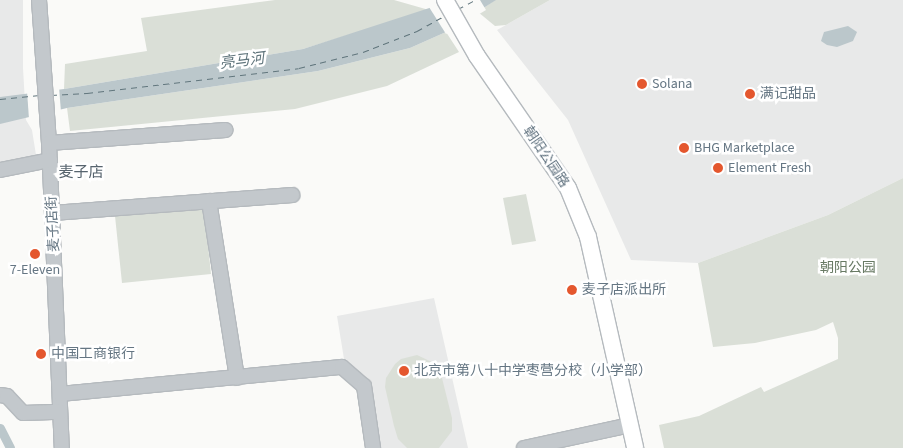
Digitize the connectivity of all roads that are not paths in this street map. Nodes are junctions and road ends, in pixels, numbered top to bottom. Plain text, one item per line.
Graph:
1 (39, 0) edge
2 (445, 0) edge
3 (458, 0) edge
4 (469, 28) junction
5 (226, 130) dead end
6 (49, 143) junction
7 (50, 160) junction
8 (0, 170) edge
9 (292, 195) dead end
10 (209, 202) junction
11 (52, 213) junction
12 (237, 378) junction
13 (60, 394) junction
14 (0, 395) edge
15 (60, 412) junction
16 (630, 425) junction
17 (62, 448) edge
18 (373, 448) edge
19 (524, 448) edge
20 (635, 448) edge
21 (646, 448) edge

1 - 6 street, 麦子店街
2 - 4 main road, 朝阳公园路
3 - 4 main road, 朝阳公园路
4 - 16 main road, 朝阳公园路
4 - 21 main road, 朝阳公园路
5 - 6 street
6 - 7 street, 麦子店街
7 - 8 street
7 - 11 street, 麦子店街
9 - 10 street
10 - 11 street
10 - 12 street
11 - 13 street, 麦子店街
12 - 13 street
12 - 18 street
13 - 15 street, 麦子店街
14 - 15 street
15 - 17 street, 麦子店街
16 - 19 street
16 - 20 main road, 朝阳公园路

